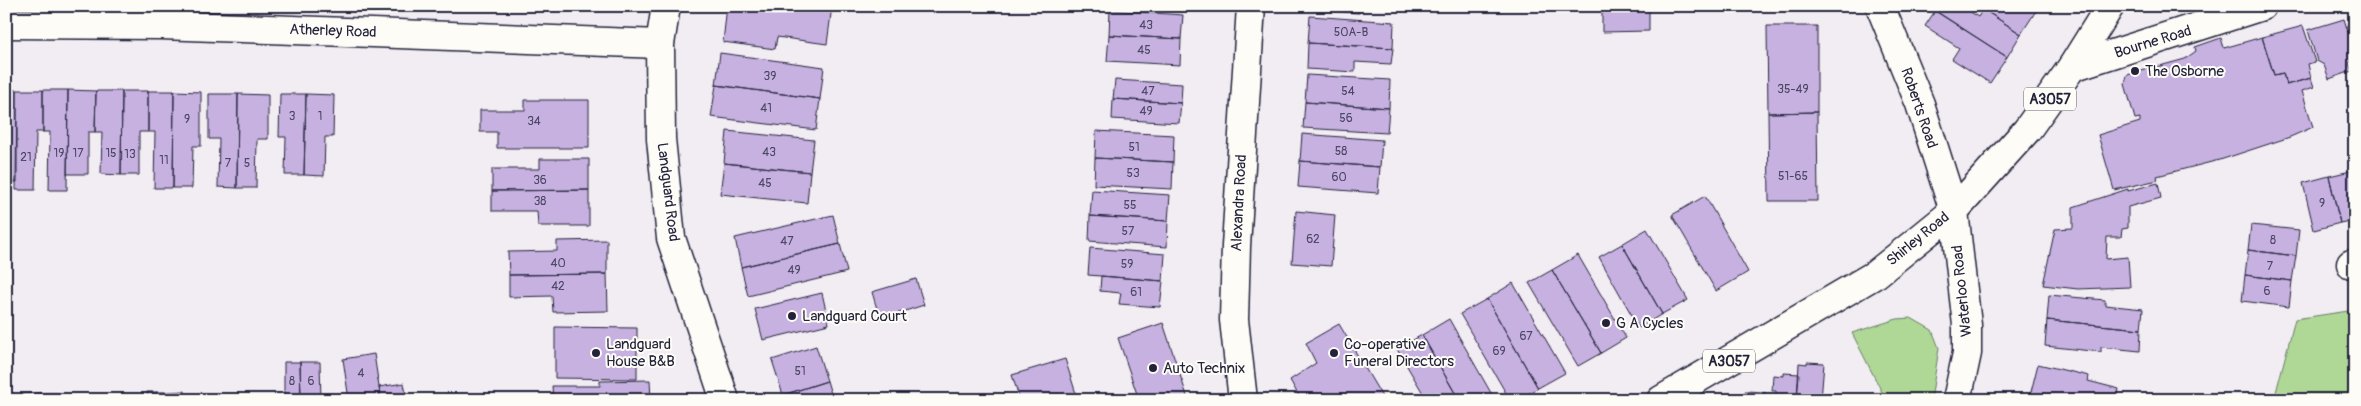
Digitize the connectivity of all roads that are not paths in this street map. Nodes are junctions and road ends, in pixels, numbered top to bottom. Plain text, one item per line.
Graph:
1 (666, 6) edge
2 (1251, 6) edge
3 (1880, 6) edge
4 (2110, 6) edge
5 (2262, 6) edge
6 (6, 24) edge
7 (660, 44) junction
8 (2072, 68) junction
9 (1954, 211) junction
10 (725, 400) edge
11 (1243, 400) edge
12 (1661, 400) edge
13 (1957, 400) edge

1 - 7 street, Landguard Road
2 - 11 street, Alexandra Road
3 - 9 street, Roberts Road
4 - 8 street, Shirley Road / A3057
5 - 8 street, Bourne Road
6 - 7 street, Atherley Road
7 - 10 street, Landguard Road
8 - 9 street, Shirley Road / A3057
9 - 12 street, Shirley Road / A3057
9 - 13 street, Waterloo Road

